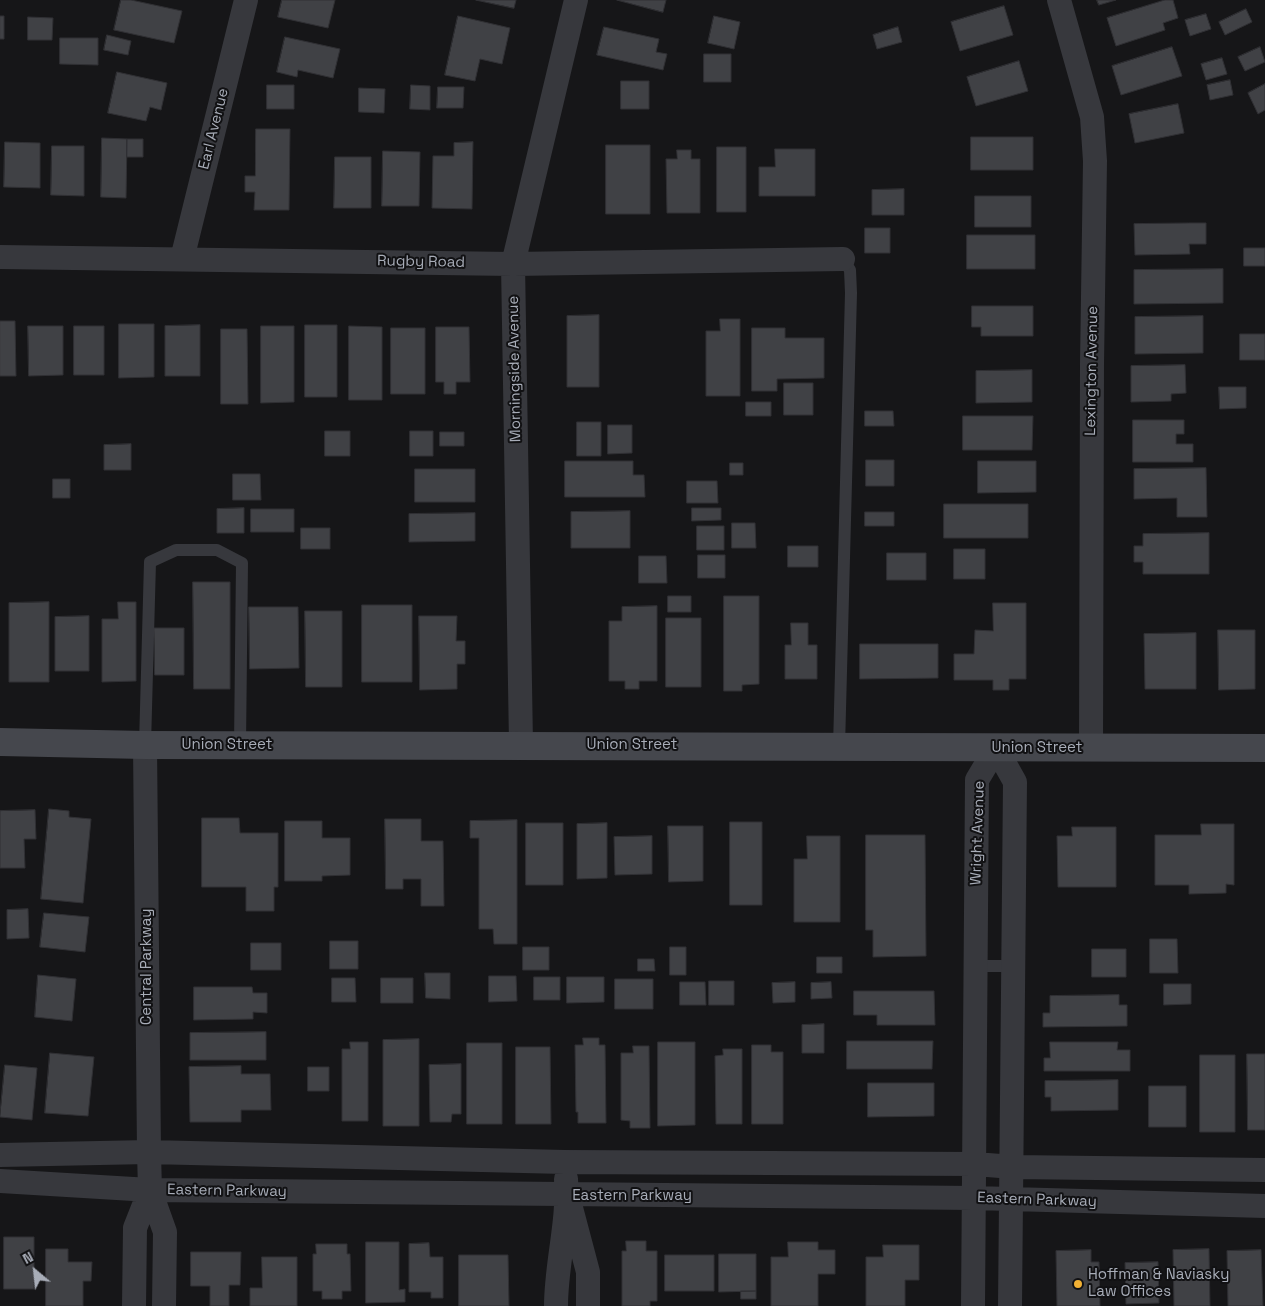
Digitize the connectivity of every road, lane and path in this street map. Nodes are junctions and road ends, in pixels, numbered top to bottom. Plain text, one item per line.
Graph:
1 (246, 0) edge
2 (576, 0) edge
3 (1060, 0) edge
4 (0, 258) edge
5 (182, 259) junction
6 (842, 259) joint
7 (513, 264) junction
8 (0, 742) edge
9 (521, 744) junction
10 (145, 745) junction
11 (240, 745) junction
12 (839, 747) junction
13 (1091, 747) junction
14 (996, 748) junction
15 (1265, 748) edge
16 (976, 966) junction
17 (1014, 966) junction
18 (149, 1152) junction
19 (0, 1155) edge
20 (565, 1162) junction
21 (975, 1164) junction
22 (1013, 1167) junction
23 (1265, 1170) edge
24 (0, 1182) edge
25 (150, 1190) junction
26 (567, 1195) junction
27 (974, 1198) junction
28 (1011, 1200) junction
29 (1265, 1206) edge
30 (134, 1306) edge
31 (164, 1306) edge
32 (556, 1306) edge
33 (588, 1306) edge
34 (972, 1306) edge
35 (1010, 1306) edge

1 - 5 street, Earl Avenue
2 - 7 street, Morningside Avenue
3 - 13 street, Lexington Avenue
4 - 5 street, Rugby Road
5 - 7 street, Rugby Road
6 - 7 street, Rugby Road
6 - 12 lane
7 - 9 street, Morningside Avenue
8 - 10 main road, Union Street
9 - 11 main road, Union Street
9 - 12 main road, Union Street
10 - 11 main road, Union Street
10 - 11 lane
10 - 18 street, Central Parkway
12 - 14 main road, Union Street
13 - 14 main road, Union Street
13 - 15 main road, Union Street
14 - 16 street, Wright Avenue
14 - 17 street, Wright Avenue
16 - 17 lane
16 - 21 street, Wright Avenue
17 - 22 street, Wright Avenue
18 - 19 street
18 - 20 street
18 - 25 street, Central Parkway
20 - 21 street
20 - 26 street
21 - 22 street
21 - 27 street, Wright Avenue
22 - 23 street
22 - 28 street, Wright Avenue
24 - 25 street, Eastern Parkway
25 - 26 street, Eastern Parkway
25 - 30 street, Central Parkway
25 - 31 street, Central Parkway
26 - 27 street, Eastern Parkway
26 - 32 street
26 - 33 street
27 - 28 street, Eastern Parkway
27 - 34 street, Wright Avenue
28 - 29 street, Eastern Parkway
28 - 35 street, Wright Avenue

